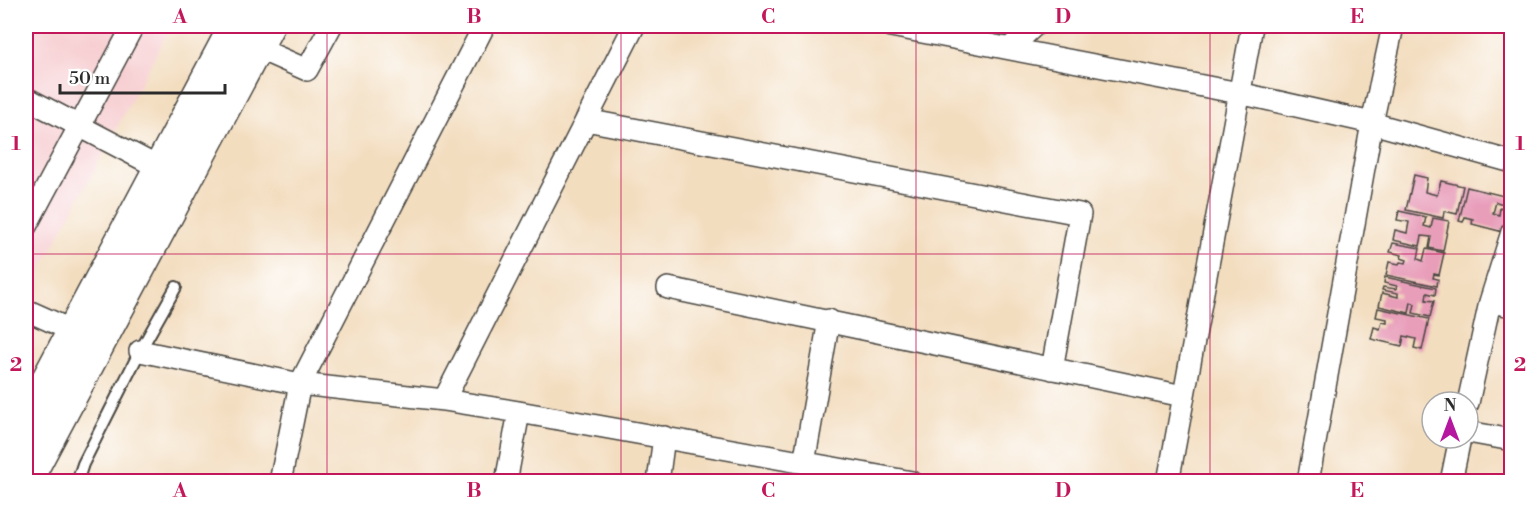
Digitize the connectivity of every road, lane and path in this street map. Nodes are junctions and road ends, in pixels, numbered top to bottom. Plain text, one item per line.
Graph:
1 (133, 26) edge
2 (332, 26) edge
3 (484, 26) edge
4 (634, 26) edge
5 (891, 26) edge
6 (1034, 26) edge
7 (1252, 26) edge
8 (1393, 26) edge
9 (253, 33) edge
10 (1010, 48) junction
11 (1239, 93) junction
12 (26, 98) edge
13 (586, 120) junction
14 (1372, 123) junction
15 (79, 126) junction
16 (1512, 162) edge
17 (172, 174) junction
18 (26, 226) edge
19 (1512, 232) edge
20 (176, 287) dead end
21 (668, 288) dead end
22 (1490, 302) junction
23 (1512, 306) edge
24 (26, 310) edge
25 (829, 320) junction
26 (73, 331) junction
27 (140, 351) junction
28 (1052, 369) junction
29 (300, 384) junction
30 (1471, 390) edge
31 (1184, 396) junction
32 (444, 400) junction
33 (519, 412) junction
34 (26, 422) edge
35 (1480, 434) edge
36 (664, 437) junction
37 (1512, 440) edge
38 (1458, 450) edge
39 (804, 462) junction
40 (26, 479) edge
41 (77, 480) edge
42 (280, 482) edge
43 (506, 482) edge
44 (658, 482) edge
45 (912, 482) edge
46 (1168, 482) edge
47 (1308, 482) edge
48 (1451, 482) edge

1 - 15 street
2 - 9 street
3 - 29 street
4 - 13 street
5 - 10 street
6 - 10 street
7 - 11 street
8 - 14 street
9 - 17 main road
10 - 11 street
11 - 14 street
11 - 31 street
12 - 15 street
13 - 28 street
13 - 32 street
14 - 16 street
14 - 47 street
15 - 17 street
15 - 18 street
17 - 26 main road
17 - 40 main road
19 - 22 street
20 - 27 lane
21 - 25 street
22 - 23 street
22 - 30 street
24 - 26 street
25 - 28 street
25 - 39 street
26 - 34 main road
27 - 29 street
27 - 41 lane
28 - 31 street
29 - 32 street
29 - 42 street
31 - 46 street
32 - 33 street
33 - 36 street
33 - 43 street
35 - 37 street
36 - 39 street
36 - 44 street
38 - 48 street
39 - 45 street

